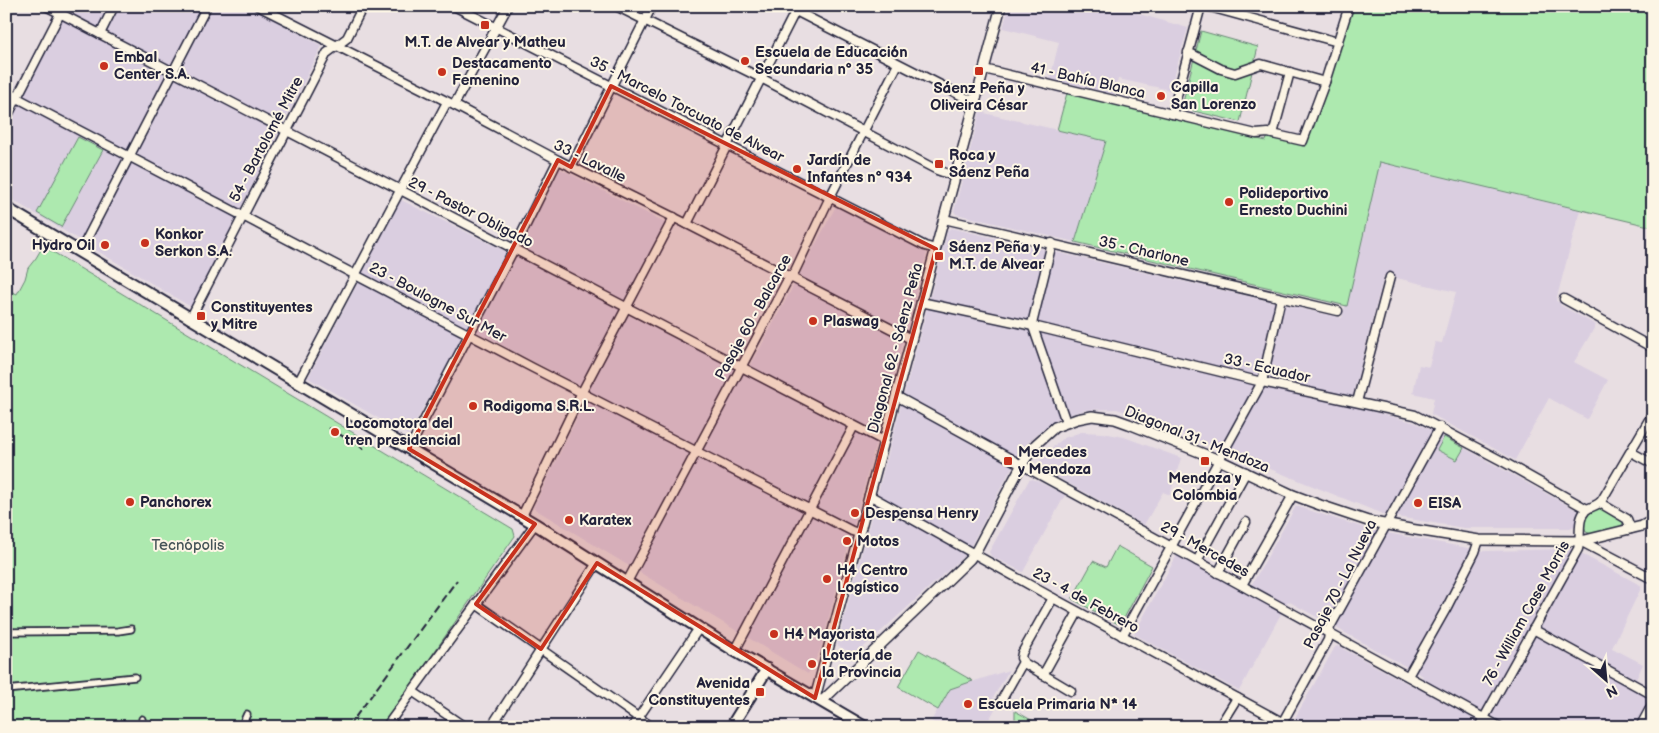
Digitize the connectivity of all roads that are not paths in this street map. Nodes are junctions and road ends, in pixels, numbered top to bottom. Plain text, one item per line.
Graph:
1 (46, 6) edge
2 (114, 6) edge
3 (207, 6) edge
4 (258, 6) edge
5 (363, 6) edge
6 (454, 6) edge
7 (508, 6) edge
8 (616, 6) edge
9 (652, 6) edge
10 (786, 6) edge
11 (1000, 6) edge
12 (1200, 6) edge
13 (1206, 6) edge
14 (1349, 6) edge
15 (797, 9) edge
16 (62, 10) edge
17 (645, 21) junction
18 (497, 28) junction
19 (100, 34) junction
20 (1338, 42) junction
21 (337, 45) junction
22 (1188, 52) junction
23 (898, 64) junction
24 (984, 69) junction
25 (172, 72) junction
26 (1290, 72) junction
27 (761, 78) junction
28 (1325, 82) junction
29 (611, 86) junction
30 (6, 92) edge
31 (17, 98) junction
32 (976, 99) junction
33 (450, 103) junction
34 (1172, 114) junction
35 (6, 119) edge
36 (286, 131) junction
37 (864, 131) junction
38 (1273, 134) junction
39 (726, 145) junction
40 (128, 157) junction
41 (558, 160) junction
42 (571, 167) junction
43 (954, 176) junction
44 (401, 191) junction
45 (830, 197) junction
46 (6, 208) edge
47 (242, 216) junction
48 (674, 217) junction
49 (944, 218) junction
50 (687, 224) junction
51 (1052, 243) junction
52 (514, 249) junction
53 (936, 249) junction
54 (80, 252) junction
55 (356, 275) junction
56 (1390, 276) dead end
57 (790, 277) junction
58 (1281, 298) junction
59 (1564, 299) dead end
60 (922, 302) junction
61 (626, 307) junction
62 (1338, 311) dead end
63 (190, 319) junction
64 (1033, 326) junction
65 (469, 334) junction
66 (911, 339) junction
67 (1653, 348) edge
68 (740, 366) junction
69 (1262, 382) junction
70 (298, 383) junction
71 (582, 392) junction
72 (896, 396) junction
73 (1358, 402) junction
74 (1653, 413) edge
75 (1066, 422) junction
76 (854, 426) junction
77 (1440, 427) junction
78 (884, 441) junction
79 (409, 449) junction
80 (696, 451) junction
81 (1631, 452) junction
82 (1219, 460) junction
83 (1022, 464) junction
84 (1653, 464) edge
85 (1246, 472) junction
86 (1293, 494) junction
87 (869, 495) junction
88 (1600, 503) junction
89 (811, 509) junction
90 (1587, 509) junction
91 (522, 516) junction
92 (1653, 520) edge
93 (1246, 522) dead end
94 (536, 524) junction
95 (1386, 524) junction
96 (1631, 529) junction
97 (859, 533) junction
98 (1479, 540) junction
99 (1581, 541) junction
100 (1171, 546) junction
101 (975, 554) junction
102 (1197, 561) junction
103 (597, 563) junction
104 (1218, 573) junction
105 (1653, 580) edge
106 (627, 582) junction
107 (1242, 585) junction
108 (1053, 598) junction
109 (476, 604) junction
110 (1078, 612) junction
111 (699, 628) junction
112 (131, 629) dead end
113 (1533, 630) junction
114 (6, 632) edge
115 (1329, 633) junction
116 (1122, 636) junction
117 (541, 649) junction
118 (736, 651) junction
119 (1023, 662) junction
120 (767, 669) junction
121 (1043, 675) junction
122 (1408, 676) junction
123 (135, 677) dead end
124 (6, 690) edge
125 (412, 691) junction
126 (1071, 691) dead end
127 (1653, 695) edge
128 (1237, 698) junction
129 (819, 699) junction
130 (1001, 701) dead end
131 (1653, 703) edge
132 (247, 714) dead end
133 (638, 717) junction
134 (1484, 718) junction
135 (142, 719) dead end
136 (1281, 724) edge
137 (143, 727) edge
138 (241, 727) edge
139 (386, 727) edge
140 (465, 727) edge
141 (491, 727) edge
142 (632, 727) edge
143 (652, 727) edge
144 (731, 727) edge
145 (865, 727) edge
146 (1218, 727) edge
147 (1291, 727) edge
148 (1479, 727) edge
149 (1500, 727) edge
150 (1640, 727) edge

1 - 16 street, 29 - Pastor Obligado
2 - 19 street
3 - 25 street
4 - 21 street, 33 - Lavalle
5 - 21 street, 54 - Bartolomé Mitre
6 - 18 street, 35 - Marcelo Torcuato de Alvear
7 - 18 street
8 - 17 street
9 - 17 street
10 - 15 street
11 - 24 street, Diagonal 62 - Sáenz Peña
12 - 22 street
13 - 20 street
14 - 20 street
15 - 23 street
15 - 27 street
16 - 19 street, 29 - Pastor Obligado
16 - 31 street
17 - 27 street
17 - 29 street
18 - 29 street, 35 - Marcelo Torcuato de Alvear
18 - 33 street
19 - 25 street, 29 - Pastor Obligado
20 - 28 street
21 - 33 street, 33 - Lavalle
21 - 36 street, 54 - Bartolomé Mitre
22 - 26 street
22 - 34 street
23 - 32 street
23 - 37 street, Pasaje 60 - Balcarce
24 - 32 street, Diagonal 62 - Sáenz Peña
24 - 34 street, 41 - Bahía Blanca
25 - 36 street, 29 - Pastor Obligado
25 - 40 street
26 - 28 street
26 - 38 street
27 - 37 street
27 - 39 street
28 - 38 street, 41 - Bahía Blanca
29 - 39 street, 35 - Marcelo Torcuato de Alvear
29 - 42 street
30 - 31 street, 23 - Boulogne Sur Mer
31 - 35 street
31 - 40 street, 23 - Boulogne Sur Mer
32 - 43 street, Diagonal 62 - Sáenz Peña
33 - 41 street, 33 - Lavalle
33 - 44 street
34 - 38 street, 41 - Bahía Blanca
36 - 44 street, 29 - Pastor Obligado
36 - 47 street, 54 - Bartolomé Mitre
37 - 43 street
37 - 45 street, Pasaje 60 - Balcarce
39 - 45 street, 35 - Marcelo Torcuato de Alvear
39 - 50 street
40 - 47 street, 23 - Boulogne Sur Mer
40 - 54 street
41 - 42 street, 33 - Lavalle
41 - 52 street
42 - 48 street, 33 - Lavalle
43 - 49 street, Diagonal 62 - Sáenz Peña
44 - 52 street, 29 - Pastor Obligado
44 - 55 street
45 - 53 street, 35 - Marcelo Torcuato de Alvear
45 - 57 street, Pasaje 60 - Balcarce
46 - 54 main road
47 - 55 street, 23 - Boulogne Sur Mer
47 - 63 street, 54 - Bartolomé Mitre
48 - 50 street, 33 - Lavalle
48 - 61 street
49 - 51 street, 35 - Charlone
49 - 53 street, Diagonal 62 - Sáenz Peña
50 - 57 street, 33 - Lavalle
51 - 58 street, 35 - Charlone
51 - 64 street
52 - 61 street, 29 - Pastor Obligado
52 - 65 street
53 - 60 street, Diagonal 62 - Sáenz Peña
54 - 63 main road
55 - 65 street, 23 - Boulogne Sur Mer
55 - 70 street
56 - 73 street
57 - 66 street, 33 - Lavalle
57 - 68 street, Pasaje 60 - Balcarce
58 - 62 street, 35 - Charlone
58 - 69 street
59 - 67 street
60 - 64 street, 33 - Ecuador
60 - 66 street, Diagonal 62 - Sáenz Peña
61 - 68 street, 29 - Pastor Obligado
61 - 71 street
63 - 70 main road
64 - 69 street, 33 - Ecuador
64 - 75 street
65 - 71 street, 23 - Boulogne Sur Mer
65 - 79 street
66 - 72 street, Diagonal 62 - Sáenz Peña
68 - 76 street, 29 - Pastor Obligado
68 - 80 street, Pasaje 60 - Balcarce
69 - 73 street, 33 - Ecuador
69 - 82 street
70 - 79 main road
71 - 80 street, 23 - Boulogne Sur Mer
71 - 91 street
72 - 78 street, Diagonal 62 - Sáenz Peña
72 - 83 street, 29 - Mercedes
73 - 77 street, 33 - Ecuador
74 - 81 street
75 - 82 street, Diagonal 31 - Mendoza
75 - 83 street, Diagonal 31 - Mendoza
76 - 78 street, 29 - Pastor Obligado
76 - 89 street
77 - 90 street, 33 - Ecuador
77 - 95 street, Pasaje 70 - La Nueva
78 - 87 street, Diagonal 62 - Sáenz Peña
79 - 91 main road
80 - 89 street, 23 - Boulogne Sur Mer
80 - 106 street, Pasaje 60 - Balcarce
81 - 84 street
81 - 88 street
82 - 85 street, Diagonal 31 - Mendoza
82 - 100 street
83 - 100 street, 29 - Mercedes
83 - 101 street, Diagonal 31 - Mendoza
85 - 86 street, Diagonal 31 - Mendoza
85 - 102 street
86 - 95 street, Diagonal 31 - Mendoza
86 - 107 street
87 - 97 street, Diagonal 62 - Sáenz Peña
87 - 101 street, 23 - 4 de Febrero
88 - 90 street
88 - 96 street
89 - 97 street, 23 - Boulogne Sur Mer
89 - 118 street
90 - 99 street, 76 - William Case Morris
91 - 94 main road
92 - 96 street, Diagonal 31 - Mendoza
93 - 104 street
94 - 103 main road
94 - 109 street
95 - 98 street, Diagonal 31 - Mendoza
95 - 115 street, Pasaje 70 - La Nueva
96 - 99 street, Diagonal 31 - Mendoza
97 - 129 street, Diagonal 62 - Sáenz Peña
98 - 99 street, Diagonal 31 - Mendoza
98 - 122 street
99 - 105 street
99 - 113 street, 76 - William Case Morris
100 - 102 street, 29 - Mercedes
100 - 116 street
101 - 108 street, 23 - 4 de Febrero
101 - 129 street, Diagonal 31 - Mendoza
102 - 104 street, 29 - Mercedes
103 - 106 main road
103 - 117 street
104 - 107 street, 29 - Mercedes
106 - 111 main road
107 - 115 street, 29 - Mercedes
108 - 110 street, 23 - 4 de Febrero
108 - 119 street
109 - 117 street
109 - 125 street
110 - 116 street, 23 - 4 de Febrero
110 - 121 street
111 - 118 main road
111 - 133 street
112 - 114 street
113 - 127 street
113 - 134 street, 76 - William Case Morris
115 - 122 street, 29 - Mercedes
115 - 136 street, Pasaje 70 - La Nueva
116 - 128 street, 23 - 4 de Febrero
117 - 133 street
117 - 141 street
118 - 120 main road
119 - 121 street
119 - 130 street
120 - 129 main road
120 - 144 main road
121 - 126 street
122 - 134 street, 29 - Mercedes
123 - 124 street
125 - 139 street
125 - 140 street
128 - 136 street, 23 - 4 de Febrero
128 - 146 street
129 - 145 main road
131 - 150 street
132 - 138 street
133 - 142 street
133 - 143 street
134 - 148 street, 76 - William Case Morris
134 - 149 street, 29 - Mercedes
135 - 137 street
136 - 147 street, 23 - 4 de Febrero

